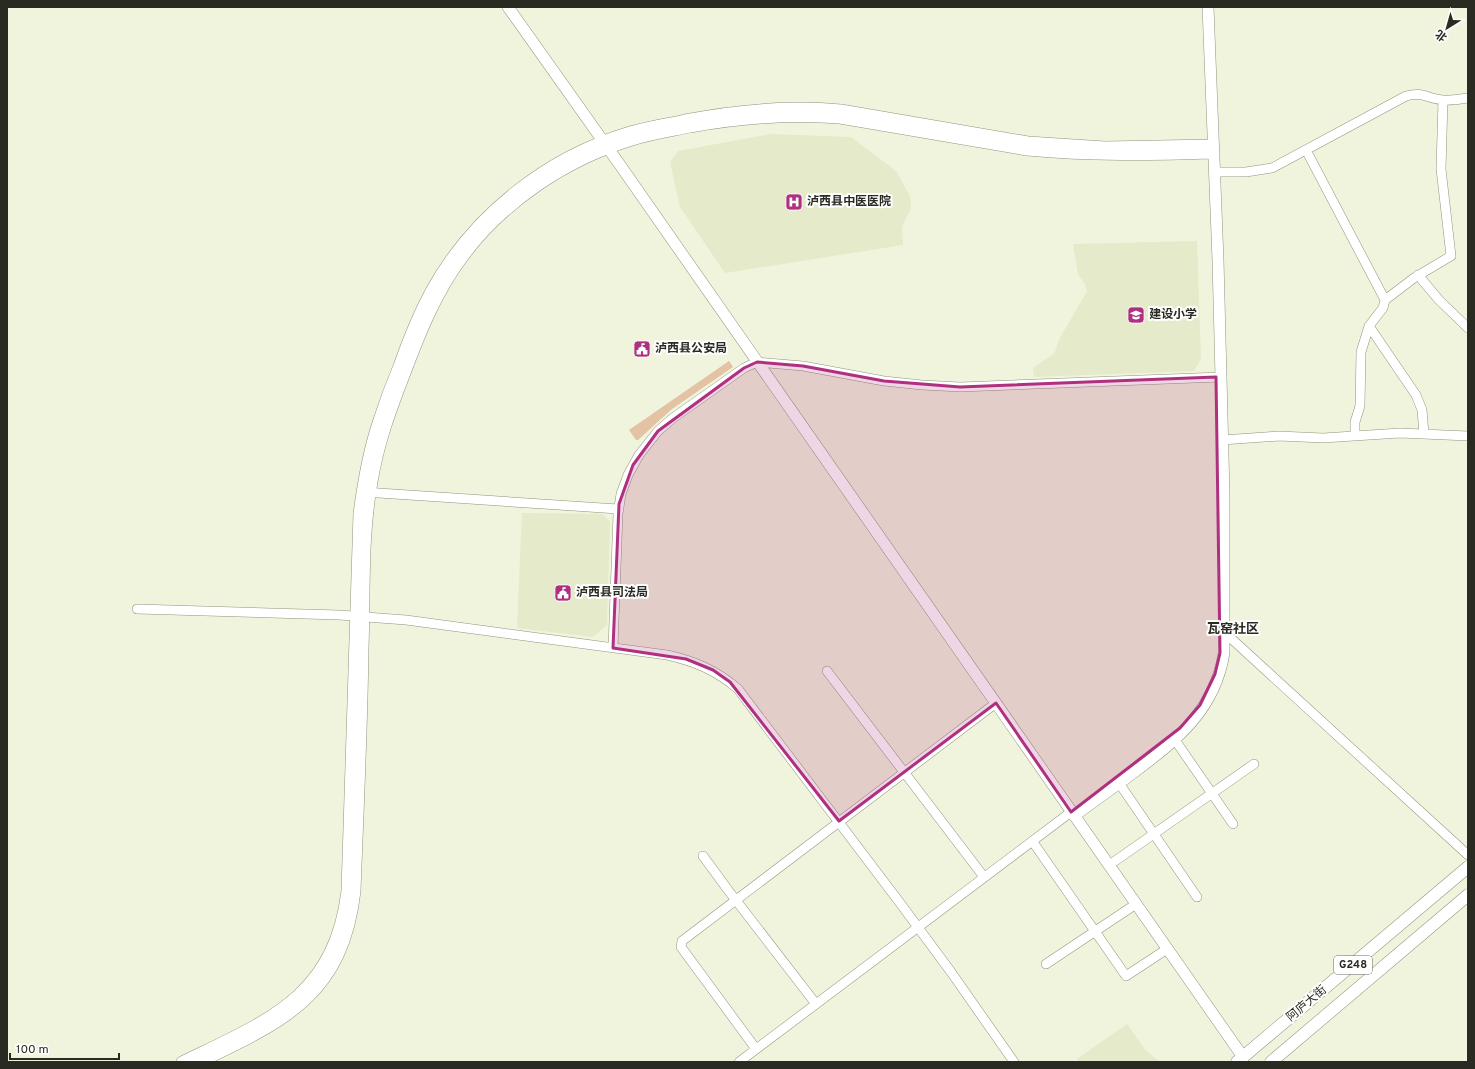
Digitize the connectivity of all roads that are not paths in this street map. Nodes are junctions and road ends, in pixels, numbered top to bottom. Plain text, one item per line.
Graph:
1 (508, 7) edge
2 (517, 7) edge
3 (1203, 7) edge
4 (1208, 7) edge
5 (1468, 98) edge
6 (1443, 100) junction
7 (609, 144) junction
8 (1211, 149) junction
9 (1306, 150) junction
10 (1214, 172) junction
11 (1418, 275) junction
12 (1386, 300) junction
13 (1369, 326) junction
14 (1468, 328) edge
15 (762, 363) junction
16 (1218, 377) junction
17 (1424, 434) junction
18 (1355, 435) junction
19 (1468, 436) edge
20 (1222, 440) junction
21 (366, 493) junction
22 (618, 509) junction
23 (137, 609) dead end
24 (360, 616) junction
25 (1224, 632) junction
26 (613, 648) junction
27 (826, 671) dead end
28 (996, 704) junction
29 (1175, 740) junction
30 (1254, 764) dead end
31 (904, 772) junction
32 (1119, 783) junction
33 (1212, 794) junction
34 (1076, 812) junction
35 (839, 821) junction
36 (1233, 824) dead end
37 (1154, 834) junction
38 (1036, 845) junction
39 (1468, 855) edge
40 (704, 856) dead end
41 (1115, 862) junction
42 (1468, 867) edge
43 (984, 877) junction
44 (1468, 895) edge
45 (1197, 897) dead end
46 (735, 900) junction
47 (1136, 904) junction
48 (920, 929) junction
49 (1095, 931) junction
50 (1167, 949) junction
51 (1046, 964) dead end
52 (816, 1004) junction
53 (756, 1049) junction
54 (1243, 1057) edge
55 (182, 1062) edge
56 (200, 1062) edge
57 (739, 1062) edge
58 (748, 1062) edge
59 (1014, 1062) edge
60 (1271, 1062) edge

1 - 7 main road
2 - 7 main road
3 - 8 main road
4 - 8 main road
5 - 6 street
6 - 9 street
6 - 11 street
7 - 8 main road
7 - 15 main road
7 - 21 main road
8 - 10 main road
8 - 16 main road
9 - 10 street
9 - 12 street
10 - 16 main road
11 - 12 street
11 - 14 street
12 - 13 street
13 - 17 street
13 - 18 street
15 - 16 street
15 - 22 street
15 - 28 main road
15 - 34 main road
16 - 20 main road
16 - 34 main road
17 - 18 street
17 - 19 street
18 - 20 street
20 - 25 main road
21 - 22 street
21 - 24 main road
22 - 26 street
23 - 24 street
24 - 26 street
24 - 55 main road
24 - 56 main road
25 - 29 main road
25 - 39 street
26 - 35 street
27 - 31 street
28 - 31 street
28 - 34 main road
29 - 32 main road
29 - 33 street
30 - 33 street
31 - 35 street
31 - 43 street
32 - 34 main road
32 - 37 street
33 - 36 street
33 - 37 street
34 - 38 street
34 - 41 main road
34 - 43 street
34 - 47 main road
35 - 46 street
35 - 48 street
37 - 41 street
37 - 45 street
38 - 48 street
38 - 49 street
40 - 46 street
41 - 54 main road
42 - 54 highway, 阿庐大街 / G248
43 - 48 street
44 - 60 highway, G248
46 - 52 street
46 - 53 street
47 - 49 street
47 - 50 main road
48 - 52 street
48 - 58 street
48 - 59 street
49 - 50 street
49 - 51 street
50 - 54 main road
52 - 53 street
53 - 57 street

